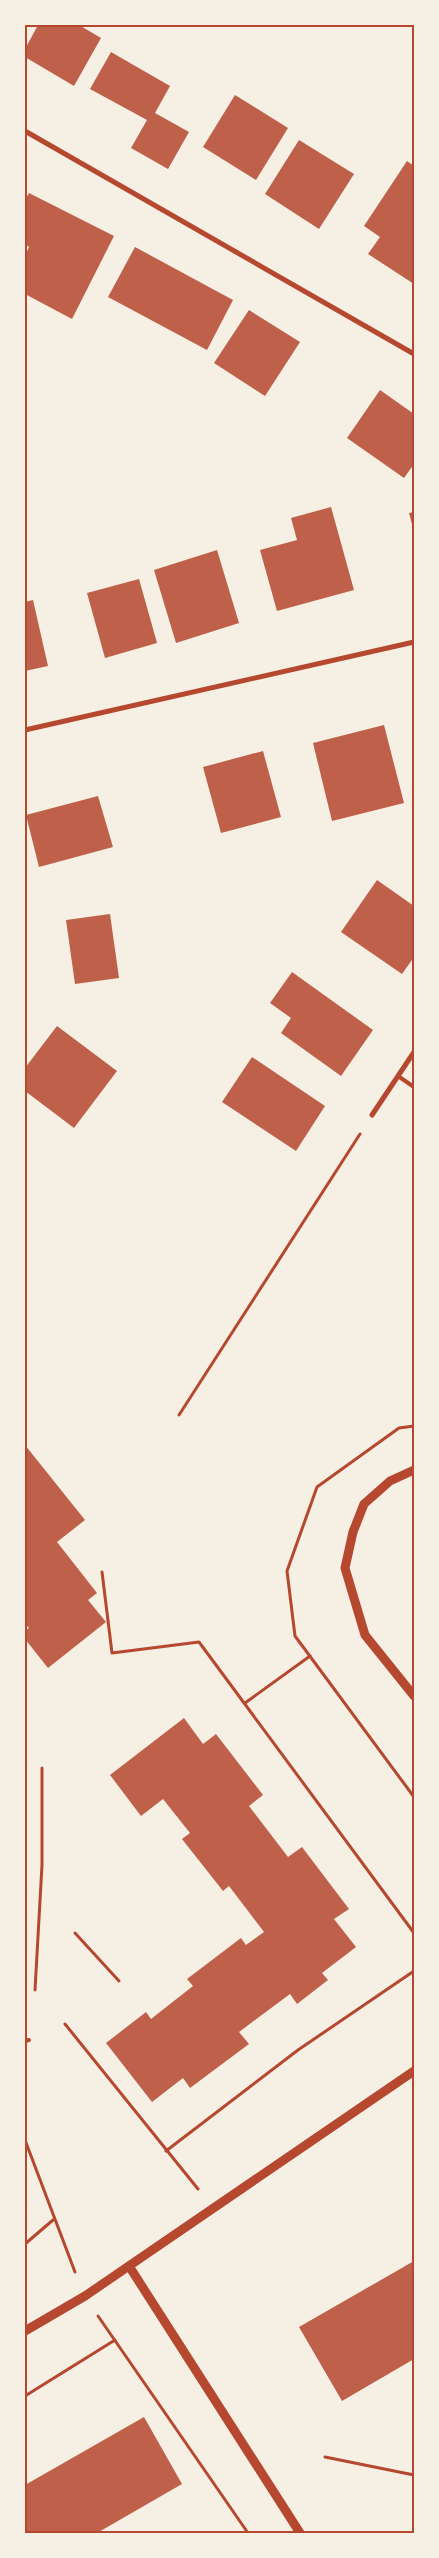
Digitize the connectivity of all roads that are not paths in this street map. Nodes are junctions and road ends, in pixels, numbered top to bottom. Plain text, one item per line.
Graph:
1 (25, 131) edge
2 (414, 354) edge
3 (414, 642) edge
4 (25, 730) edge
5 (414, 1052) edge
6 (398, 1076) junction
7 (414, 1087) edge
8 (372, 1115) road end
9 (414, 1470) edge
10 (414, 1696) edge
11 (414, 2070) edge
12 (129, 2266) junction
13 (25, 2331) edge
14 (300, 2533) edge

1 - 2 street
3 - 4 street
5 - 6 street
6 - 7 lane
6 - 8 street
9 - 10 street
11 - 12 street
12 - 13 street
12 - 14 street

